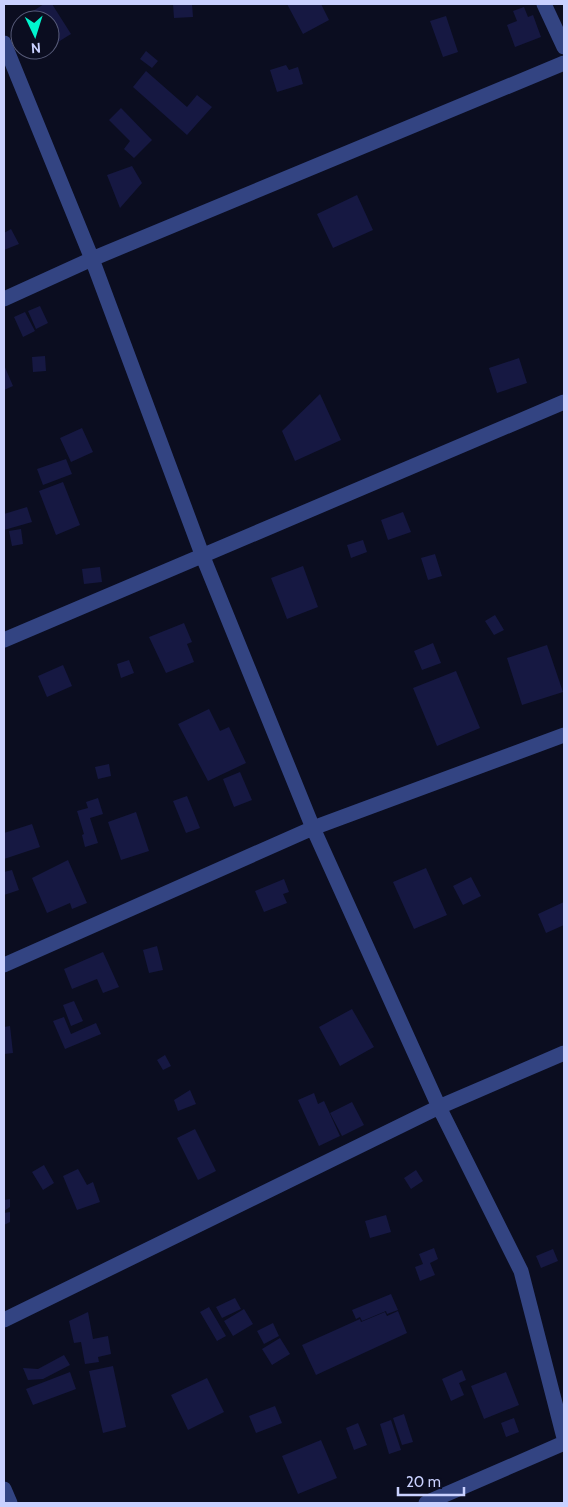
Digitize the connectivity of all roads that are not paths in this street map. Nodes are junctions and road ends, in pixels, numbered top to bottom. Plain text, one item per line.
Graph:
1 (544, 4) edge
2 (4, 43) edge
3 (564, 47) edge
4 (564, 63) edge
5 (92, 258) junction
6 (4, 299) edge
7 (564, 402) edge
8 (203, 556) junction
9 (4, 640) edge
10 (564, 734) edge
11 (313, 828) junction
12 (4, 965) edge
13 (564, 1053) edge
14 (440, 1107) junction
15 (4, 1320) edge
16 (564, 1438) edge
17 (564, 1443) edge
18 (4, 1489) edge
19 (10, 1503) edge
20 (426, 1503) edge

1 - 3 street
2 - 5 street
4 - 5 street
5 - 6 street
5 - 8 street
7 - 8 street
8 - 9 street
8 - 11 street
10 - 11 street
11 - 12 street
11 - 14 street
13 - 14 street
14 - 15 street
14 - 16 street
17 - 20 street
18 - 19 street

